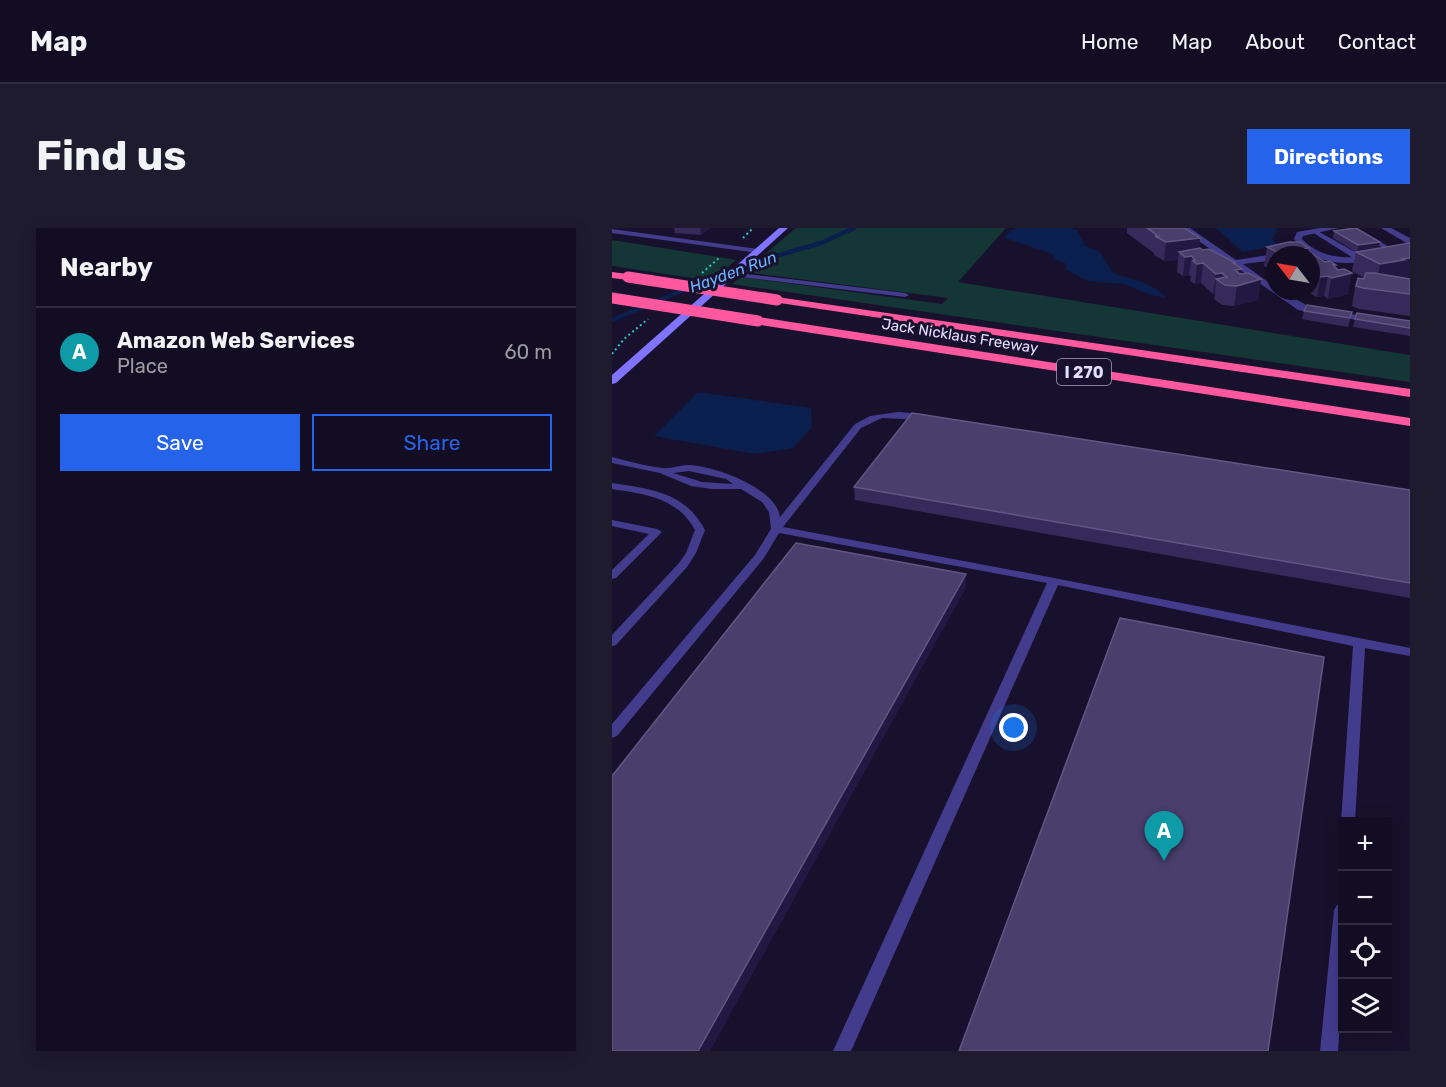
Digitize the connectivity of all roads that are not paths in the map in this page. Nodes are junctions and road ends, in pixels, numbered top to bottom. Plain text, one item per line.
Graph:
1 (784, 228) edge
2 (1184, 228) edge
3 (1335, 228) edge
4 (1349, 228) edge
5 (1385, 228) edge
6 (612, 231) edge
7 (1314, 231) junction
8 (1410, 242) edge
9 (1304, 246) edge
10 (1410, 250) edge
11 (758, 251) junction
12 (1395, 252) junction
13 (1320, 254) edge
14 (1266, 258) edge
15 (1361, 259) junction
16 (1234, 263) junction
17 (733, 274) junction
18 (612, 275) edge
19 (1266, 285) edge
20 (905, 295) dead end
21 (612, 298) edge
22 (1289, 300) edge
23 (1410, 326) edge
24 (612, 381) edge
25 (1410, 393) edge
26 (940, 419) edge
27 (1410, 422) edge
28 (612, 460) edge
29 (612, 486) edge
30 (612, 523) edge
31 (776, 529) junction
32 (612, 559) edge
33 (626, 562) junction
34 (612, 576) edge
35 (1054, 581) junction
36 (612, 642) edge
37 (1359, 643) junction
38 (1410, 652) edge
39 (612, 733) edge
40 (1348, 817) edge
41 (1341, 925) edge
42 (843, 1051) edge
43 (1329, 1051) edge

1 - 11 main road
2 - 16 street
3 - 7 street
4 - 12 lane
5 - 8 street
6 - 11 lane
7 - 9 street
7 - 15 lane
10 - 12 street
11 - 17 main road
12 - 15 street
13 - 15 street
14 - 16 street
16 - 19 street
17 - 20 lane
17 - 24 main road
18 - 25 highway, Jack Nicklaus Freeway / I 270, bridge
21 - 27 highway, Jack Nicklaus Freeway / I 270, bridge
22 - 23 street
26 - 31 lane
28 - 31 lane
29 - 36 lane
30 - 33 lane
31 - 35 lane
31 - 39 lane
32 - 33 lane
33 - 34 lane
35 - 37 lane
35 - 42 lane
37 - 38 lane
37 - 40 lane
41 - 43 lane

